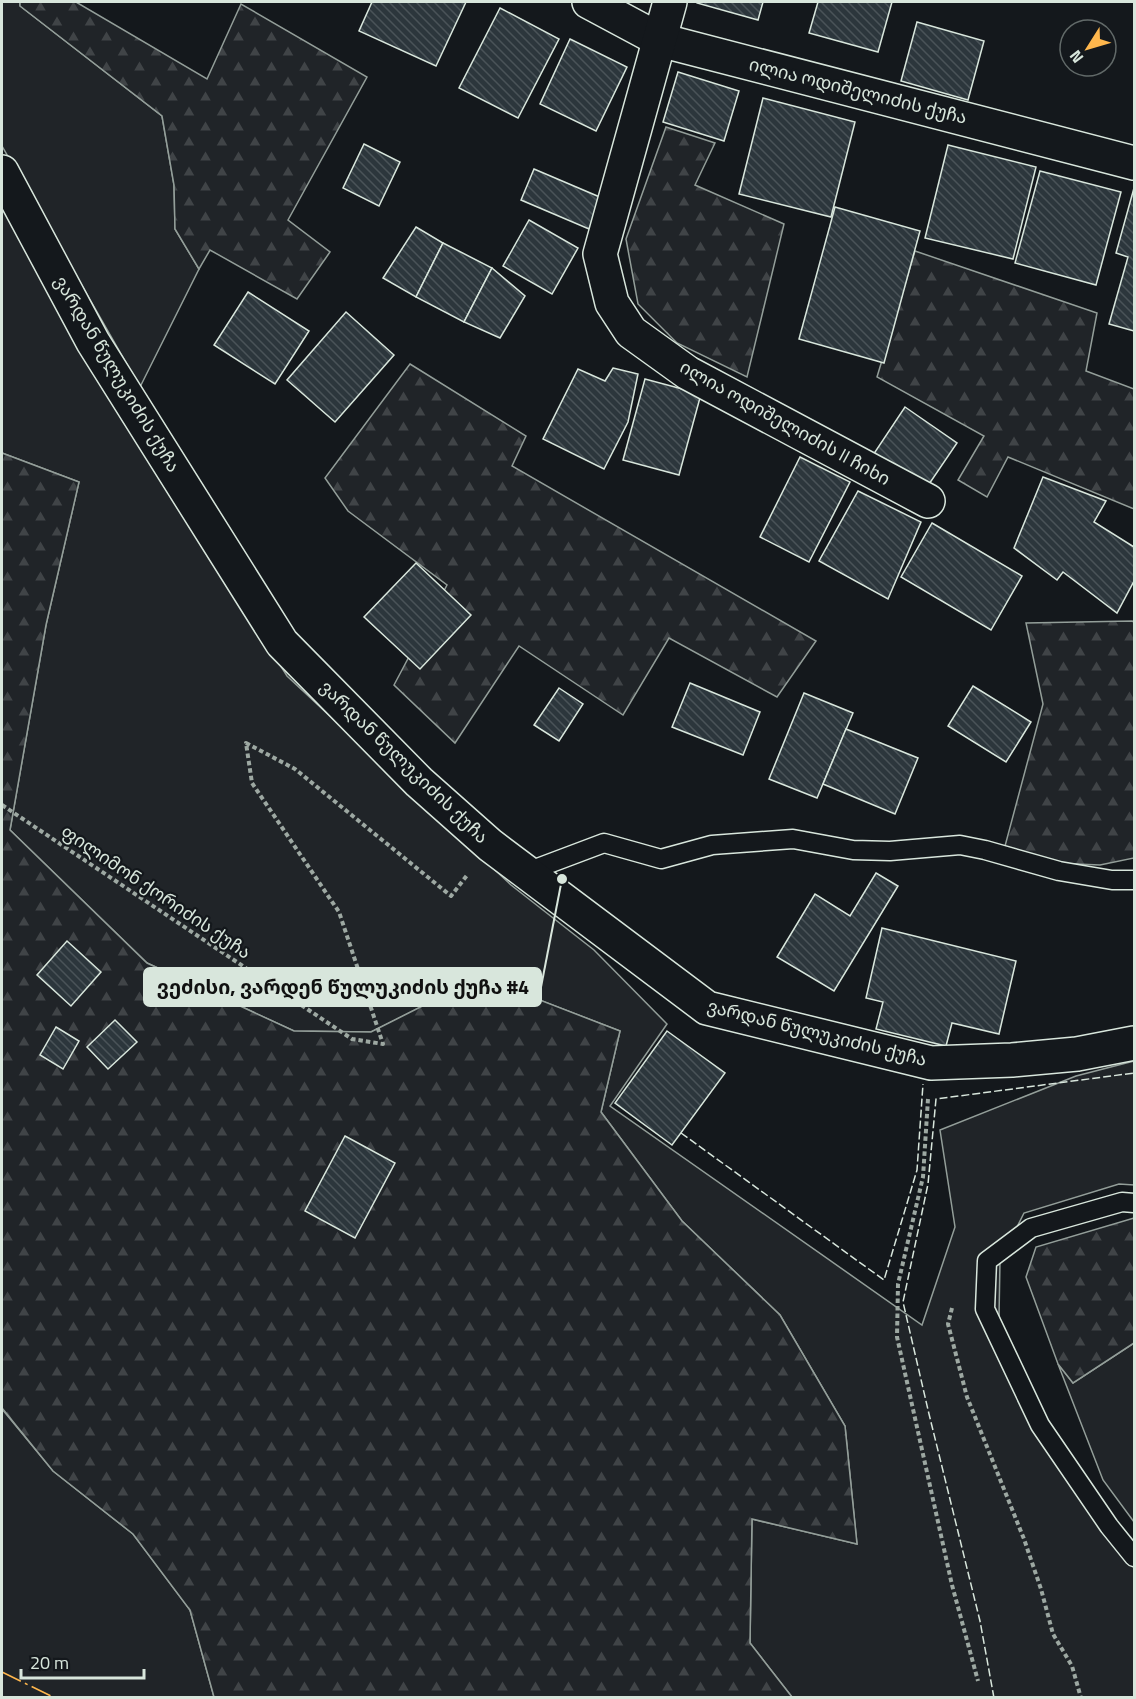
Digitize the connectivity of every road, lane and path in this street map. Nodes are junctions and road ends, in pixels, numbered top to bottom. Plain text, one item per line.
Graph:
1 (589, 2) edge
2 (670, 2) edge
3 (660, 40) junction
4 (1134, 163) edge
5 (2, 172) edge
6 (928, 501) dead end
7 (2, 805) edge
8 (490, 845) junction
9 (527, 872) junction
10 (1134, 880) edge
11 (1134, 1043) edge
12 (931, 1063) junction
13 (1134, 1203) edge
14 (954, 1304) dead end
15 (1134, 1557) edge
16 (978, 1681) dead end
17 (1081, 1698) edge

1 - 3 street, ილია ოდიშელიძის ქუჩა
2 - 3 street, ილია ოდიშელიძის II ჩიხი
3 - 4 street, ილია ოდიშელიძის ქუჩა
3 - 6 street, ილია ოდიშელიძის II ჩიხი
5 - 8 street, ვარდან წულუკიძის ქუჩა
7 - 8 path, ფილიმონ ქორიძის ქუჩა
8 - 9 street, ვარდან წულუკიძის ქუჩა
9 - 10 lane
9 - 12 street, ვარდან წულუკიძის ქუჩა
11 - 12 street, ვარდან წულუკიძის ქუჩა
12 - 16 path
13 - 15 lane
14 - 17 path

